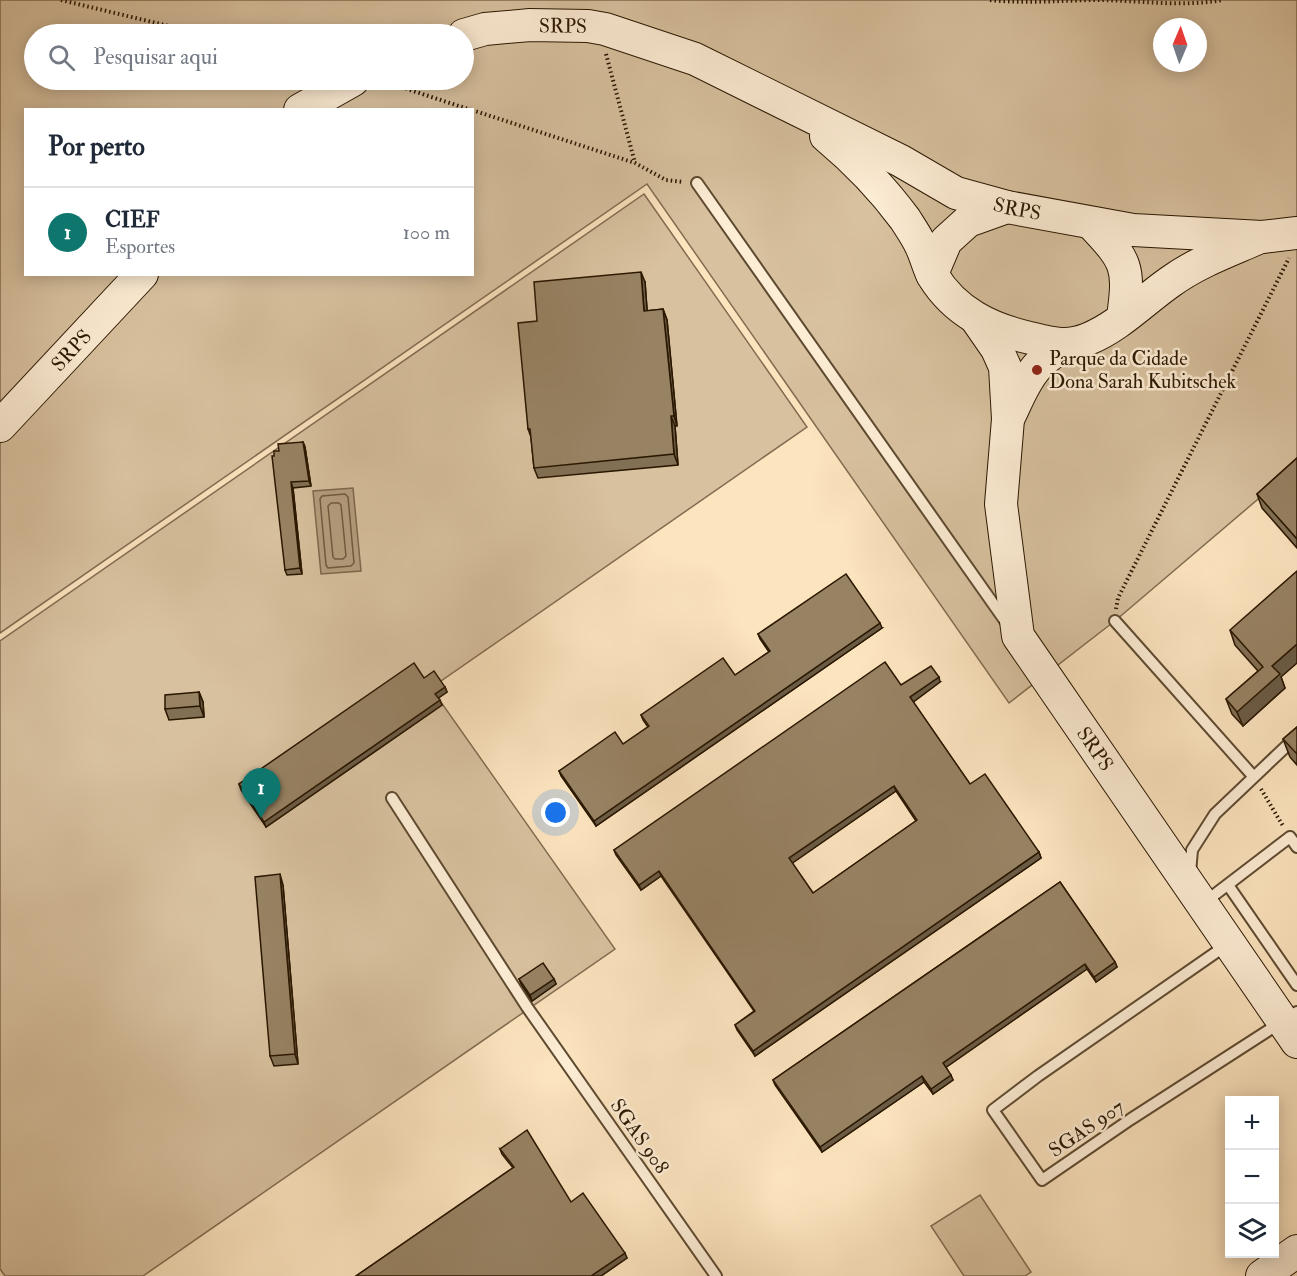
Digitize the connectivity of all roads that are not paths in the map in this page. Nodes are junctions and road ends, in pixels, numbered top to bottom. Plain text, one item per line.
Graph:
1 (474, 33) edge
2 (335, 90) edge
3 (304, 108) edge
4 (793, 109) junction
5 (697, 183) road end
6 (1008, 207) junction
7 (1092, 224) junction
8 (1262, 237) junction
9 (1294, 242) edge
10 (932, 274) junction
11 (140, 276) edge
12 (1123, 317) junction
13 (977, 320) junction
14 (1065, 345) junction
15 (1008, 419) junction
16 (0, 426) edge
17 (1115, 621) road end
18 (1018, 636) junction
19 (1297, 736) edge
20 (1253, 776) junction
21 (392, 798) dead end
22 (1297, 847) edge
23 (1228, 885) junction
24 (1196, 895) junction
25 (1228, 944) junction
26 (1297, 985) edge
27 (1292, 1025) edge
28 (1297, 1251) edge
29 (716, 1276) edge
30 (1262, 1276) edge

1 - 4 main road, SRPS
2 - 3 main road
4 - 6 main road, SRPS
4 - 10 main road, SRPS
5 - 18 lane
6 - 7 main road, SRPS
6 - 10 main road
7 - 8 main road, SRPS
7 - 12 main road
8 - 9 main road, SRPS
8 - 12 main road, SRPS
10 - 13 main road, SRPS
11 - 16 main road, SRPS
12 - 14 main road, SRPS
13 - 14 main road, SRPS
13 - 15 main road, SRPS
14 - 15 main road, SRPS
15 - 18 main road, SRPS
17 - 20 lane
18 - 24 main road, SRPS
19 - 20 lane
20 - 24 lane
21 - 29 lane, SGAS 908
22 - 23 lane
23 - 24 lane
23 - 26 lane
24 - 25 main road, SRPS
25 - 27 main road, SRPS
25 - 27 lane, SGAS 907
28 - 30 main road

